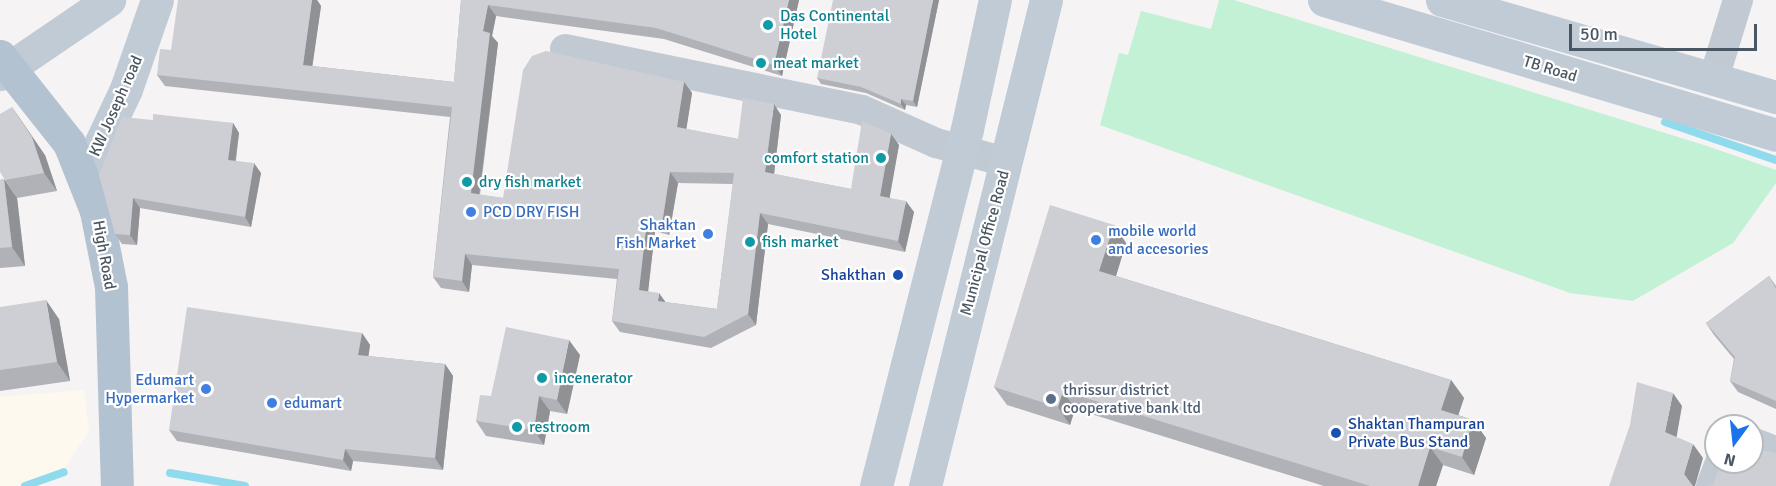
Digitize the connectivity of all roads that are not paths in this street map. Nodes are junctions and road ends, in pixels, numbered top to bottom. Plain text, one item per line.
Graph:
1 (109, 0) edge
2 (157, 0) edge
3 (995, 0) edge
4 (1046, 0) edge
5 (1324, 0) edge
6 (1442, 0) edge
7 (1738, 0) edge
8 (565, 49) dead end
9 (4, 66) edge
10 (1714, 78) junction
11 (1776, 97) edge
12 (1776, 135) edge
13 (962, 149) junction
14 (1006, 162) junction
15 (84, 178) junction
16 (123, 485) edge
17 (876, 486) edge
18 (925, 486) edge

1 - 9 main road
2 - 15 main road, KW Joseph road
3 - 13 main road
4 - 14 main road, Municipal Office Road
5 - 12 main road, TB Road
6 - 10 main road
7 - 10 street
8 - 13 street
9 - 15 main road, High Road
10 - 11 main road
13 - 14 street
13 - 17 main road
14 - 18 main road, Municipal Office Road
15 - 16 main road, High Road

